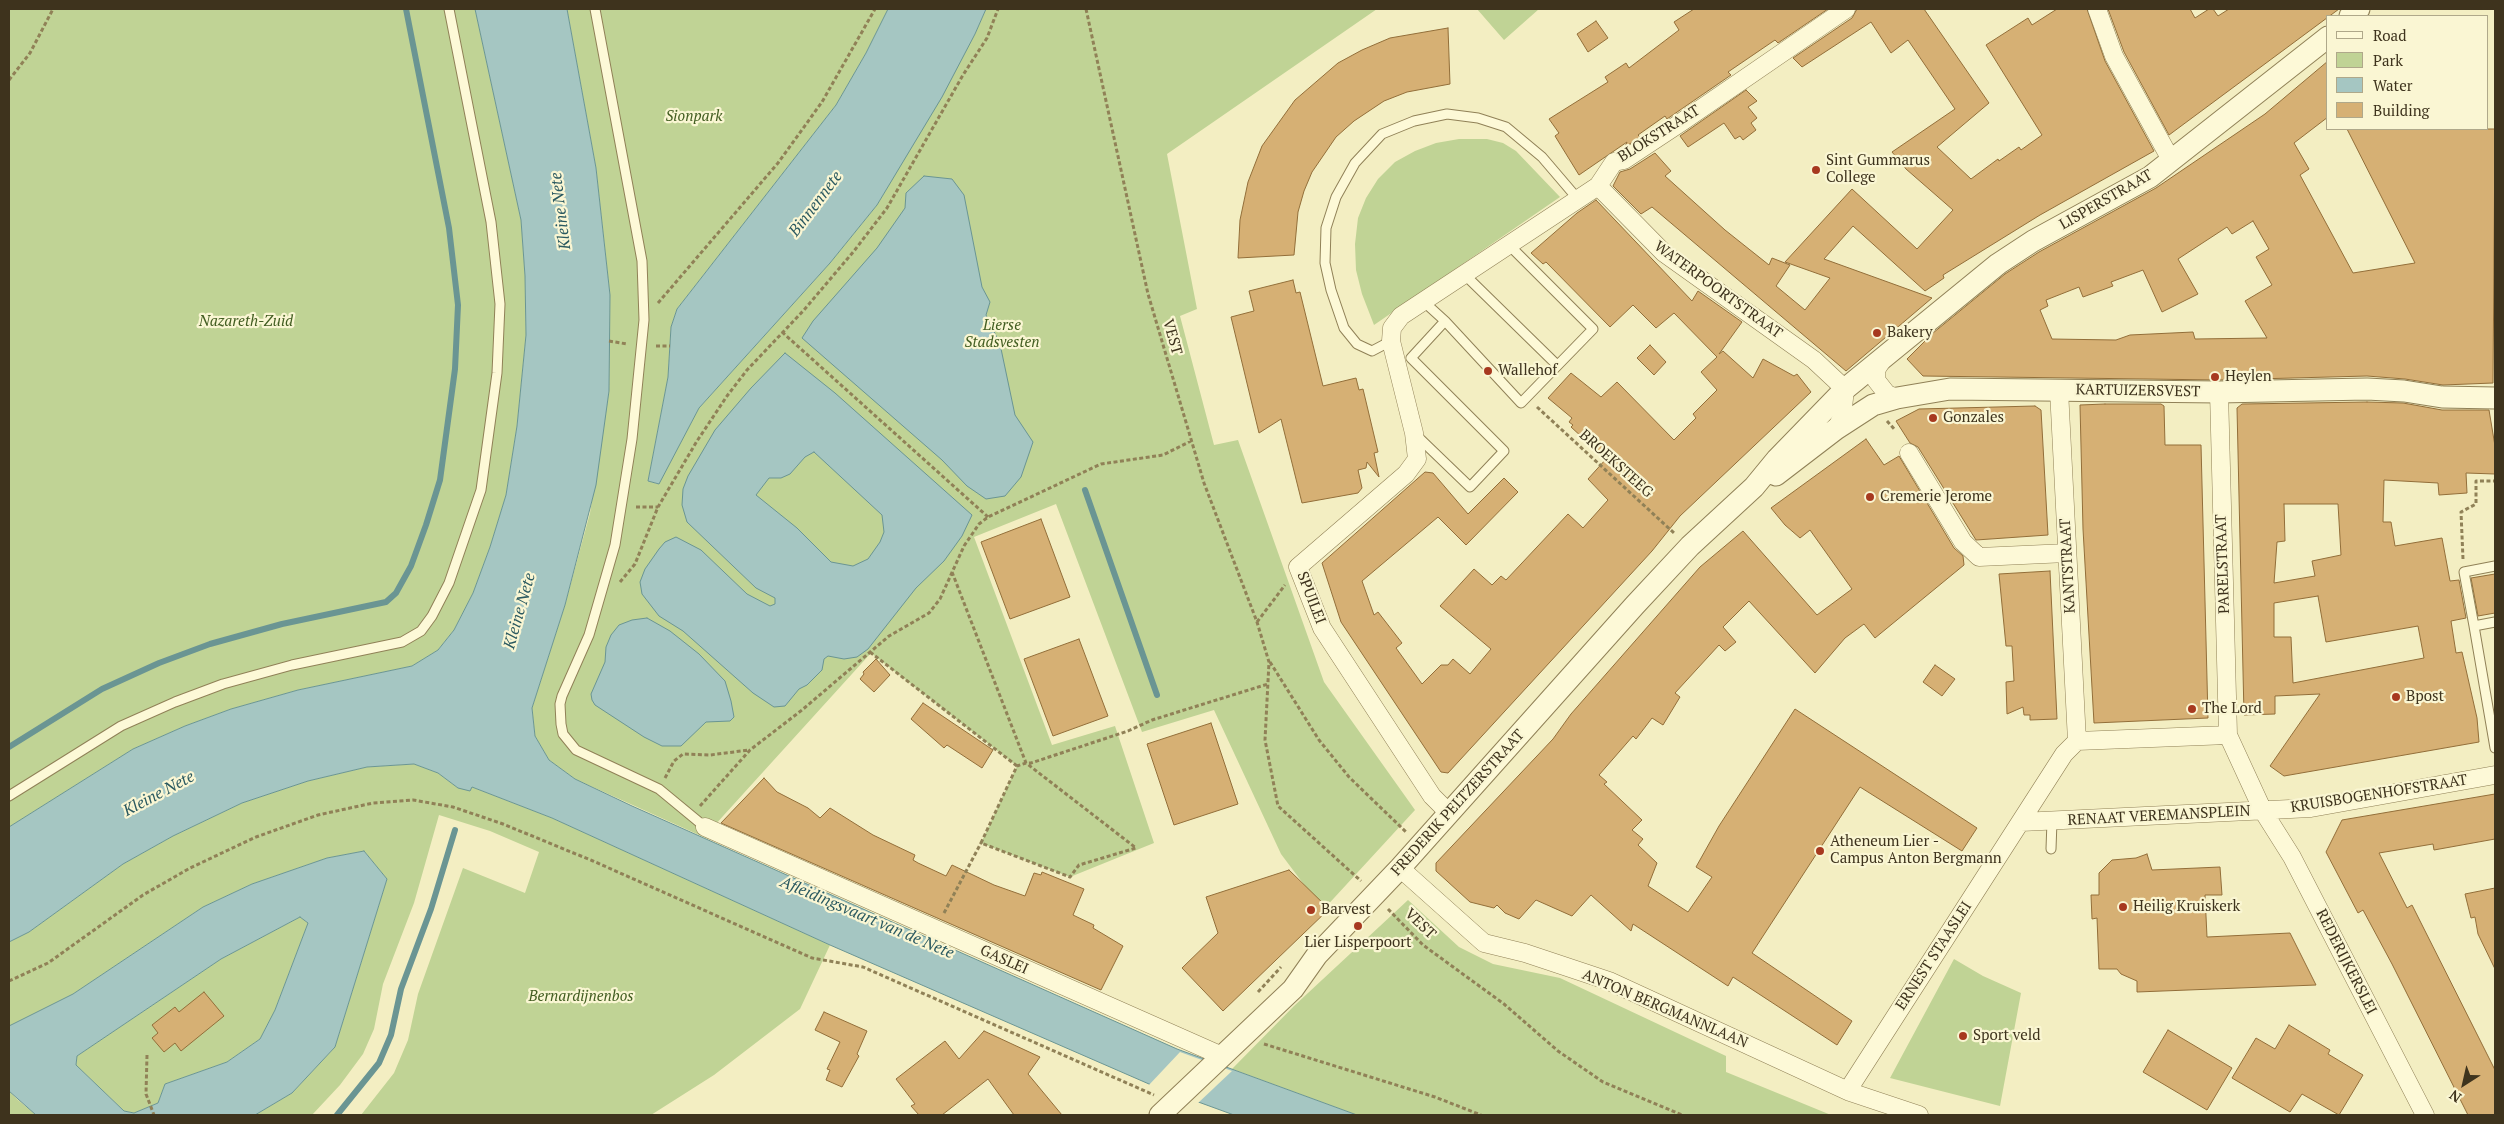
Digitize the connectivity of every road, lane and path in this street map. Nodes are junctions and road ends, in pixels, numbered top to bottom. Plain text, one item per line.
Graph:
1 (53, 9) edge
2 (449, 9) edge
3 (595, 9) edge
4 (875, 9) edge
5 (998, 9) edge
6 (1086, 9) edge
7 (1846, 9) edge
8 (2097, 9) edge
9 (2326, 39) edge
10 (9, 80) edge
11 (2172, 160) junction
12 (1598, 186) junction
13 (1577, 198) junction
14 (1508, 244) junction
15 (1464, 274) junction
16 (1423, 301) junction
17 (644, 320) junction
18 (1446, 321) junction
19 (782, 332) junction
20 (1391, 341) junction
21 (1882, 359) junction
22 (1557, 364) junction
23 (1845, 389) junction
24 (2059, 390) junction
25 (2219, 392) junction
26 (1897, 398) junction
27 (2495, 398) edge
28 (1528, 399) junction
29 (1873, 405) joint
30 (1836, 429) junction
31 (1414, 433) junction
32 (1191, 441) junction
33 (1909, 453) dead end
34 (2495, 481) edge
35 (1754, 487) junction
36 (623, 503) junction
37 (658, 507) junction
38 (988, 517) junction
39 (1690, 546) junction
40 (2067, 553) junction
41 (2495, 566) edge
42 (1298, 567) junction
43 (952, 572) junction
44 (2464, 572) junction
45 (602, 594) junction
46 (1257, 622) junction
47 (2495, 622) edge
48 (2474, 626) junction
49 (870, 652) junction
50 (1269, 662) junction
51 (1268, 684) junction
52 (2228, 735) junction
53 (2077, 741) junction
54 (2495, 748) edge
55 (750, 750) junction
56 (1026, 763) junction
57 (1017, 766) junction
58 (2495, 775) edge
59 (659, 789) junction
60 (9, 796) edge
61 (2263, 811) junction
62 (1448, 812) junction
63 (698, 821) junction
64 (2052, 821) junction
65 (2021, 822) junction
66 (1411, 836) dead end
67 (981, 843) junction
68 (2051, 849) dead end
69 (1400, 868) junction
70 (1375, 895) junction
71 (936, 929) junction
72 (9, 981) edge
73 (1242, 1037) junction
74 (147, 1055) dead end
75 (1219, 1059) junction
76 (1848, 1090) junction
77 (1158, 1106) edge
78 (154, 1115) edge
79 (1482, 1115) edge
80 (1682, 1115) edge
81 (1919, 1115) edge
82 (2425, 1115) edge

1 - 10 path
2 - 60 lane
3 - 17 lane
4 - 17 path
5 - 19 path
6 - 32 path, VEST
7 - 12 street, BLOKSTRAAT
8 - 11 street
9 - 11 street, LISPERSTRAAT
11 - 21 street, LISPERSTRAAT
12 - 13 street, BLOKSTRAAT
12 - 23 street, WATERPOORTSTRAAT
13 - 14 street, BLOKSTRAAT
13 - 20 lane
14 - 15 street, BLOKSTRAAT
14 - 22 lane
15 - 16 street, BLOKSTRAAT
15 - 22 lane
16 - 18 lane
16 - 20 street, BLOKSTRAAT
17 - 36 lane
18 - 28 lane
18 - 31 lane
19 - 37 path
19 - 38 path
20 - 31 street, SPUILEI
21 - 23 street, LISPERSTRAAT
21 - 26 street
22 - 28 lane
23 - 30 street
23 - 35 street, FREDERIK PELTZERSTRAAT
24 - 25 street, KARTUIZERSVEST
24 - 26 street, KARTUIZERSVEST
24 - 40 street, KANTSTRAAT
25 - 27 street, KARTUIZERSVEST
25 - 52 street, PARELSTRAAT
26 - 29 street, KARTUIZERSVEST
28 - 39 path, BROEKSTEEG
29 - 30 street, FREDERIK PELTZERSTRAAT
30 - 35 street, FREDERIK PELTZERSTRAAT
31 - 42 street, SPUILEI
32 - 38 path
32 - 46 path, VEST
33 - 40 street
34 - 44 path
35 - 39 street, FREDERIK PELTZERSTRAAT
36 - 37 path
36 - 45 lane
37 - 45 path
38 - 43 path
39 - 62 street, FREDERIK PELTZERSTRAAT
40 - 53 street, KANTSTRAAT
41 - 44 lane
42 - 46 path
42 - 62 street, SPUILEI
43 - 49 path
43 - 56 path
44 - 48 lane
45 - 59 lane
46 - 50 path, VEST
47 - 48 lane
48 - 54 lane
49 - 55 path
49 - 57 path
50 - 51 path, VEST
50 - 66 path, VEST
51 - 56 path
51 - 70 path, VEST
52 - 53 street
52 - 61 street, RENAAT VEREMANSPLEIN
53 - 65 street
55 - 59 path
55 - 63 path
56 - 57 path
56 - 67 path
57 - 67 path
58 - 61 street, KRUISBOGENHOFSTRAAT
59 - 63 lane
61 - 64 street, RENAAT VEREMANSPLEIN
61 - 82 street, REDERIJKERSLEI
62 - 69 street, FREDERIK PELTZERSTRAAT
63 - 71 street, GASLEI
64 - 65 street, RENAAT VEREMANSPLEIN
64 - 68 lane
65 - 76 street, ERNEST STAASLEI
67 - 71 path
69 - 70 street, FREDERIK PELTZERSTRAAT
69 - 76 street, ANTON BERGMANNLAAN
70 - 73 street, FREDERIK PELTZERSTRAAT
70 - 80 path, VEST
71 - 75 street, GASLEI
72 - 77 path
73 - 75 street, FREDERIK PELTZERSTRAAT
73 - 79 path
74 - 78 path
75 - 77 street, FREDERIK PELTZERSTRAAT
76 - 81 street, ANTON BERGMANNLAAN

